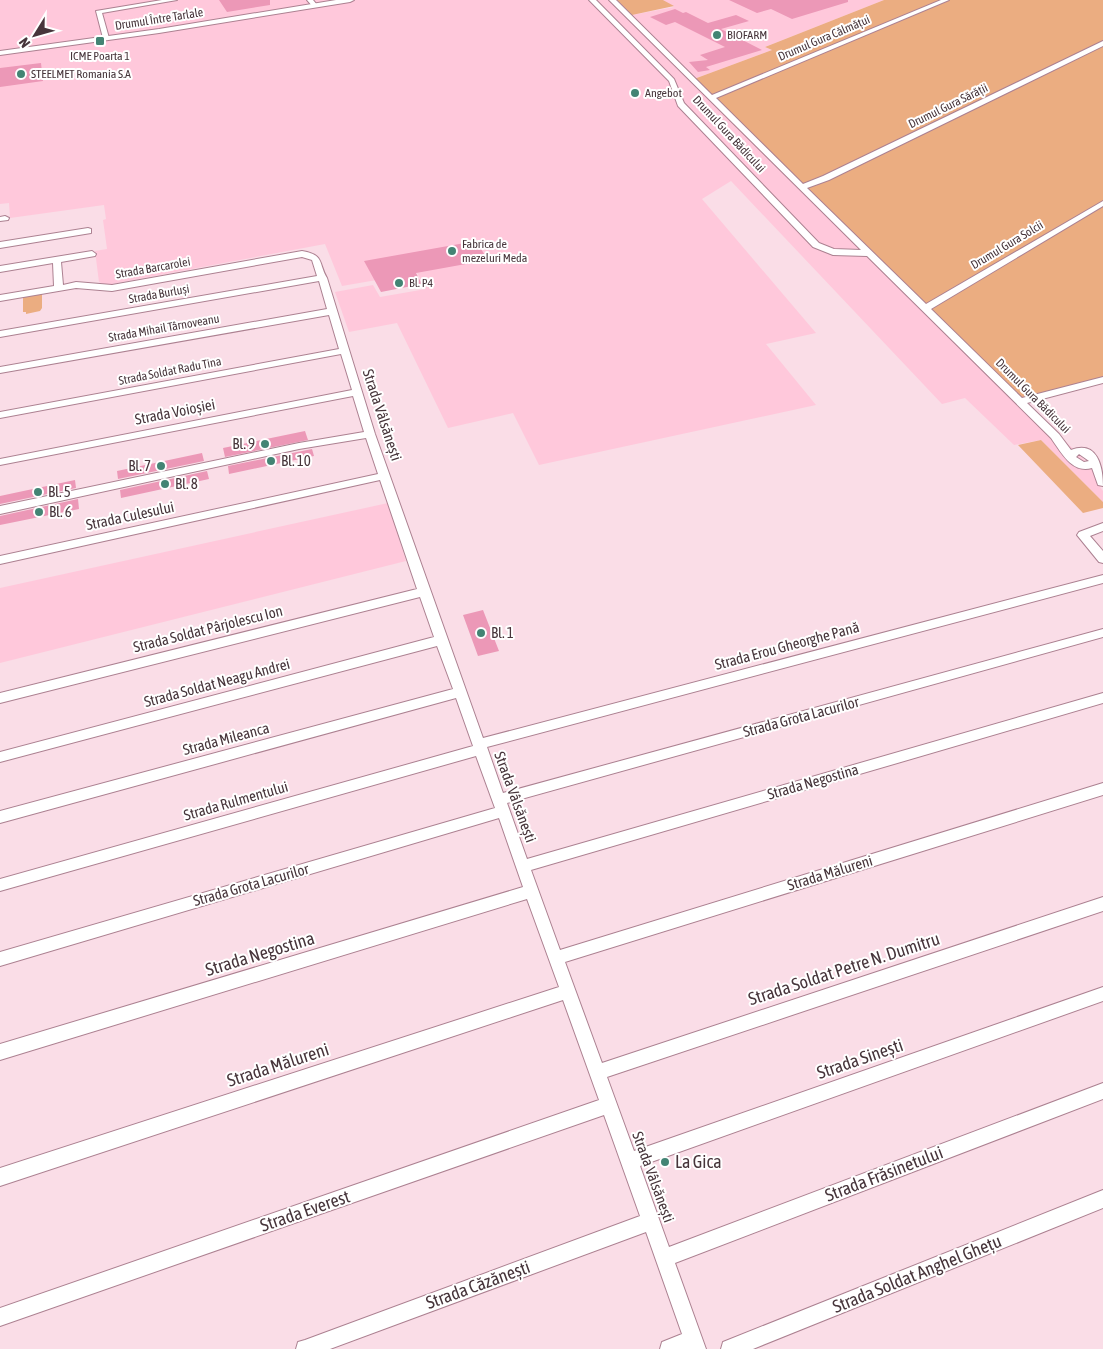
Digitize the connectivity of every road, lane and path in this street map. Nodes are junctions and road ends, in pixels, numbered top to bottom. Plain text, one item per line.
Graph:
1 (174, 0) edge
2 (350, 0) edge
3 (592, 0) edge
4 (612, 0) edge
5 (946, 0) edge
6 (312, 3) edge
7 (106, 38) junction
8 (1103, 43) edge
9 (0, 52) edge
10 (702, 89) junction
11 (676, 92) junction
12 (711, 98) junction
13 (801, 188) junction
14 (1103, 203) edge
15 (88, 231) dead end
16 (0, 245) edge
17 (867, 253) junction
18 (92, 254) dead end
19 (309, 255) joint
20 (57, 260) junction
21 (0, 269) edge
22 (323, 278) junction
23 (59, 288) junction
24 (0, 298) edge
25 (925, 309) junction
26 (333, 311) junction
27 (0, 334) edge
28 (344, 351) junction
29 (0, 370) edge
30 (1103, 380) edge
31 (357, 392) junction
32 (1020, 402) junction
33 (0, 415) edge
34 (370, 434) junction
35 (1055, 436) junction
36 (1103, 450) edge
37 (1071, 456) junction
38 (1089, 456) junction
39 (0, 462) edge
40 (1080, 465) junction
41 (384, 476) junction
42 (1102, 483) edge
43 (0, 510) edge
44 (1103, 527) edge
45 (1103, 559) edge
46 (0, 560) edge
47 (1103, 579) edge
48 (424, 592) junction
49 (1103, 633) edge
50 (442, 640) junction
51 (461, 692) junction
52 (0, 698) edge
53 (1103, 698) edge
54 (480, 747) junction
55 (0, 758) edge
56 (1103, 789) edge
57 (501, 806) junction
58 (0, 817) edge
59 (523, 866) junction
60 (0, 885) edge
61 (532, 891) junction
62 (1103, 904) edge
63 (556, 958) junction
64 (0, 959) edge
65 (568, 991) junction
66 (1103, 994) edge
67 (0, 1052) edge
68 (598, 1072) junction
69 (1103, 1091) edge
70 (610, 1105) junction
71 (630, 1161) junction
72 (0, 1177) edge
73 (1103, 1199) edge
74 (652, 1221) junction
75 (665, 1258) junction
76 (0, 1317) edge
77 (696, 1344) edge
78 (305, 1349) edge
79 (669, 1349) edge
80 (730, 1349) edge

1 - 7 street
2 - 6 main road, Drumul Între Tarlale
3 - 11 street, Drumul Gura Bădicului
4 - 10 street, Drumul Gura Bădicului
5 - 12 street, Drumul Gura Călmățui
6 - 7 main road, Drumul Între Tarlale
7 - 9 main road, Drumul Între Tarlale
8 - 13 street, Drumul Gura Sărății
10 - 11 street
10 - 12 street, Drumul Gura Bădicului
11 - 17 street, Drumul Gura Bădicului
12 - 13 street, Drumul Gura Bădicului
13 - 17 street, Drumul Gura Bădicului
14 - 25 street, Drumul Gura Solcii
15 - 16 street
17 - 25 street, Drumul Gura Bădicului
18 - 20 street
19 - 22 street, Strada Vâlsănești
19 - 23 street, Strada Barcarolei
20 - 21 street
20 - 23 street
22 - 26 street, Strada Vâlsănești
22 - 27 street, Strada Burluși
23 - 24 street, Strada Barcarolei
25 - 32 street, Drumul Gura Bădicului
26 - 28 street, Strada Vâlsănești
26 - 29 street, Strada Mihail Târnoveanu
28 - 31 street, Strada Vâlsănești
28 - 33 street, Strada Soldat Radu Tina
30 - 32 street
31 - 34 street, Strada Vâlsănești
31 - 39 street, Strada Voioșiei
32 - 35 street, Drumul Gura Bădicului
34 - 41 street, Strada Vâlsănești
34 - 43 street
35 - 37 street, Drumul Gura Bădicului
35 - 38 street
36 - 38 street
37 - 38 street
37 - 40 street, Drumul Gura Bădicului
38 - 40 street
38 - 42 street
40 - 42 street
41 - 46 street, Strada Culesului
41 - 48 street, Strada Vâlsănești
44 - 45 street
47 - 54 street, Strada Erou Gheorghe Pană
48 - 50 street, Strada Vâlsănești
48 - 52 street, Strada Soldat Pârjolescu Ion
49 - 57 street, Strada Grota Lacurilor
50 - 51 street, Strada Vâlsănești
50 - 55 street, Strada Soldat Neagu Andrei
51 - 54 street, Strada Vâlsănești
51 - 58 street, Strada Mileanca
53 - 59 street, Strada Negostina
54 - 57 street, Strada Vâlsănești
54 - 60 street, Strada Rulmentului
56 - 63 street, Strada Mălureni
57 - 59 street, Strada Vâlsănești
57 - 64 street, Strada Grota Lacurilor
59 - 61 street, Strada Vâlsănești
61 - 63 street, Strada Vâlsănești
61 - 67 street, Strada Negostina
62 - 68 street, Strada Soldat Petre N. Dumitru
63 - 65 street, Strada Vâlsănești
65 - 68 street, Strada Vâlsănești
65 - 72 street, Strada Mălureni
66 - 71 street, Strada Sinești
68 - 70 street, Strada Vâlsănești
69 - 75 street, Strada Frăsinetului
70 - 71 street, Strada Vâlsănești
70 - 76 street, Strada Everest
71 - 74 street, Strada Vâlsănești
73 - 80 street, Strada Soldat Anghel Ghețu
74 - 75 street, Strada Vâlsănești
74 - 78 street, Strada Căzănești
75 - 77 street, Strada Vâlsănești
77 - 79 street

